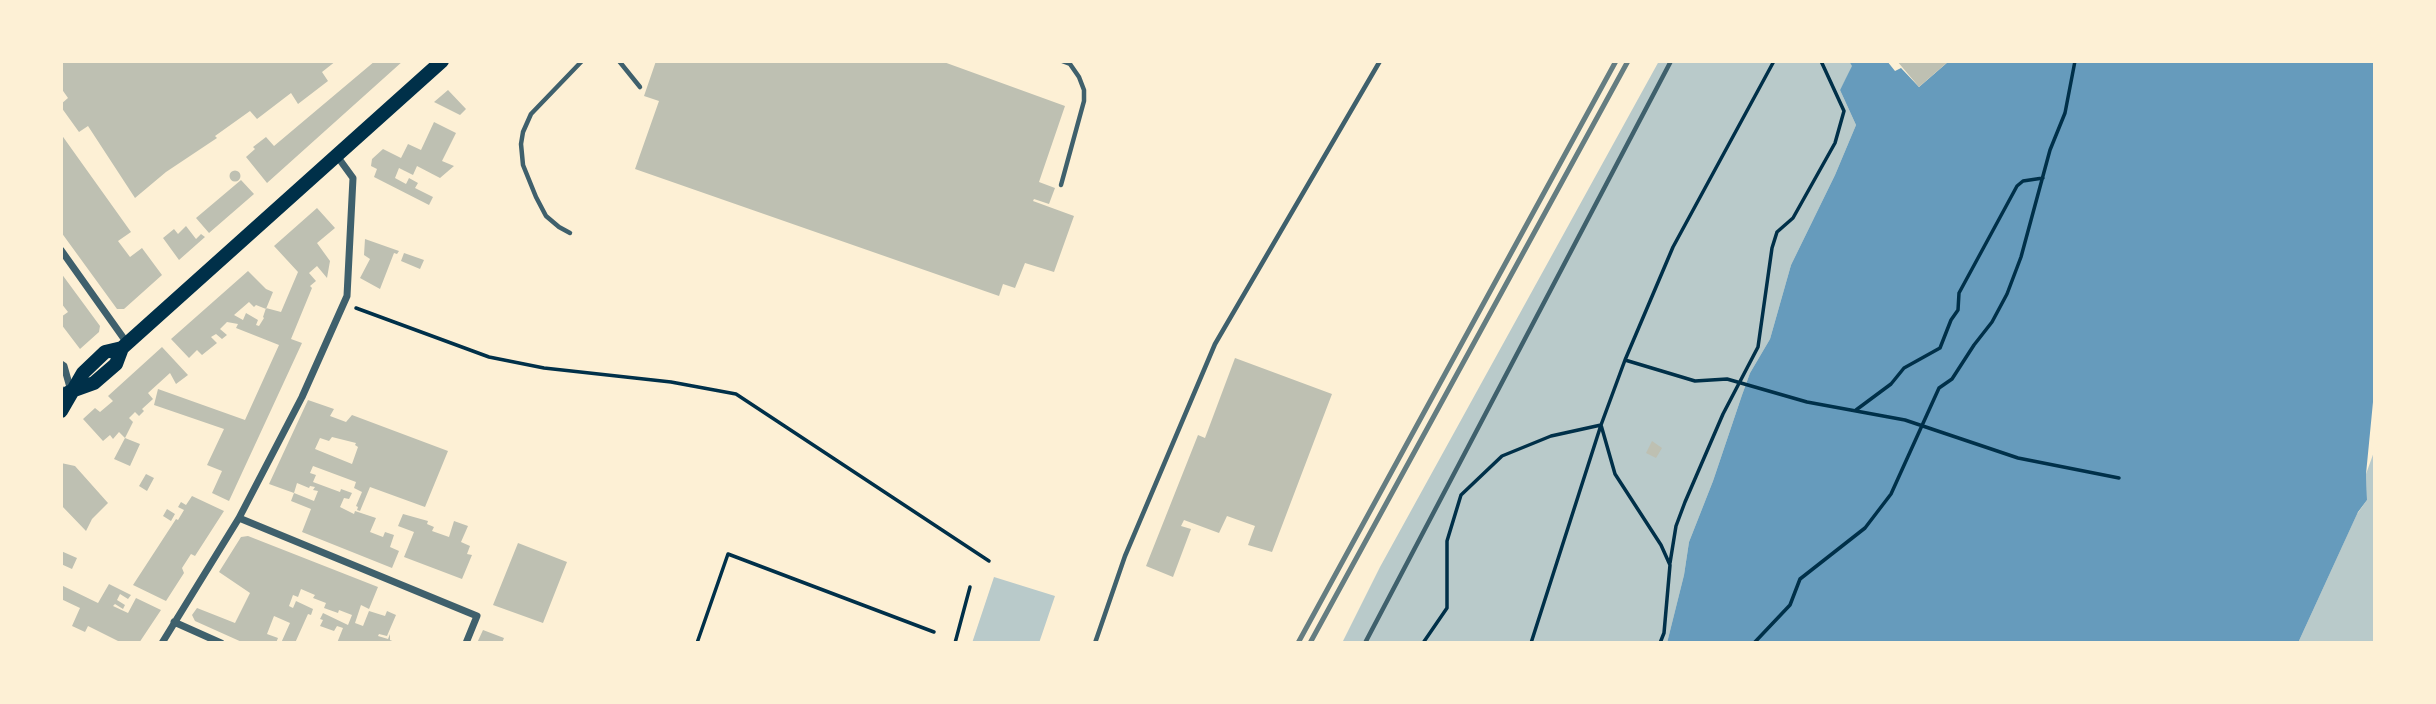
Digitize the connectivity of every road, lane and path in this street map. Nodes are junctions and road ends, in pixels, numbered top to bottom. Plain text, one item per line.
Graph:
1 (442, 61) edge
2 (582, 61) edge
3 (619, 61) edge
4 (1062, 61) edge
5 (1380, 61) edge
6 (1671, 61) edge
7 (1774, 61) edge
8 (1821, 61) edge
9 (2076, 61) edge
10 (640, 86) dead end
11 (337, 156) junction
12 (2043, 178) junction
13 (1061, 185) dead end
14 (570, 233) dead end
15 (61, 250) edge
16 (344, 304) junction
17 (124, 345) junction
18 (1625, 360) junction
19 (61, 364) edge
20 (1743, 383) junction
21 (64, 392) edge
22 (1856, 410) junction
23 (61, 411) edge
24 (1601, 425) junction
25 (1922, 425) junction
26 (2119, 478) dead end
27 (239, 518) junction
28 (989, 561) dead end
29 (1670, 565) junction
30 (970, 587) dead end
31 (174, 622) junction
32 (934, 632) dead end
33 (162, 643) edge
34 (220, 643) edge
35 (466, 643) edge
36 (697, 643) edge
37 (956, 643) edge
38 (1094, 643) edge
39 (1365, 643) edge
40 (1423, 643) edge
41 (1531, 643) edge
42 (1660, 643) edge
43 (1754, 643) edge

1 - 11 main road
2 - 14 lane
3 - 10 lane
4 - 13 lane
5 - 38 lane
6 - 39 lane
7 - 18 path
8 - 20 path
9 - 12 path
11 - 16 street
11 - 17 main road
12 - 22 path
12 - 25 path
15 - 17 street
16 - 27 street
16 - 28 path
17 - 21 main road
18 - 20 path
18 - 24 path
19 - 21 street
20 - 22 path
20 - 29 path
21 - 23 main road
22 - 25 path
24 - 29 path
24 - 40 path
24 - 41 path
25 - 26 path
25 - 43 path
27 - 31 street
27 - 35 street
29 - 42 path
30 - 37 path
31 - 33 street
31 - 34 street
32 - 36 path

